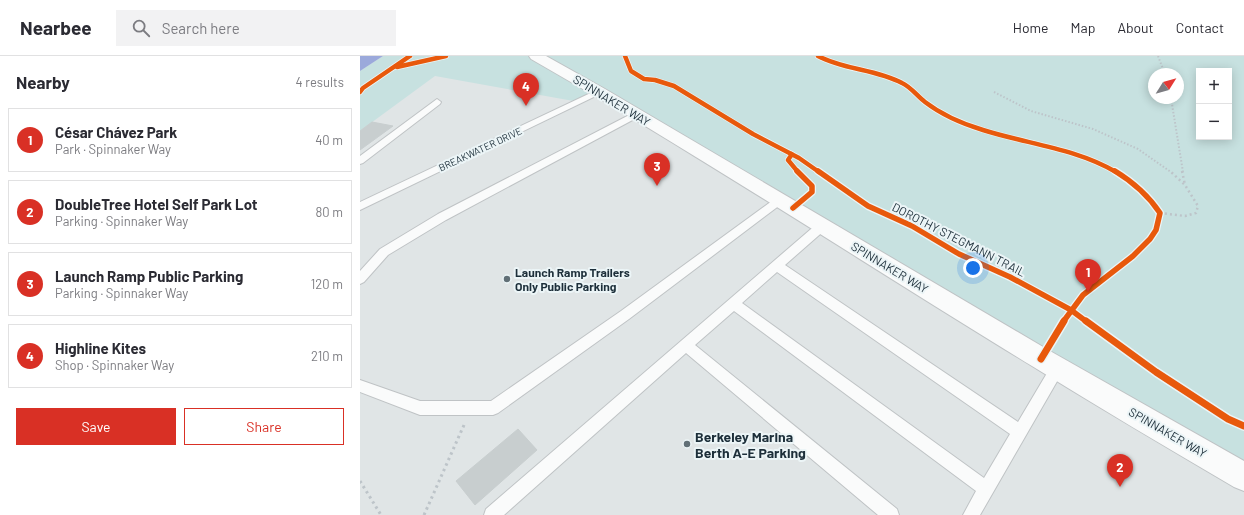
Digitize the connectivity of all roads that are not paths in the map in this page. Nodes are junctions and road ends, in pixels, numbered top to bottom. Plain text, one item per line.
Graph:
1 (536, 56) edge
2 (600, 92) junction
3 (437, 102) dead end
4 (637, 114) junction
5 (360, 161) edge
6 (780, 200) junction
7 (360, 206) edge
8 (822, 226) junction
9 (777, 266) junction
10 (360, 279) edge
11 (734, 304) junction
12 (686, 346) junction
13 (1058, 367) junction
14 (360, 386) edge
15 (1020, 432) junction
16 (1244, 476) edge
17 (986, 489) junction
18 (492, 515) edge
19 (891, 515) edge
20 (971, 515) edge

1 - 2 street, SPINNAKER WAY
2 - 4 street, SPINNAKER WAY
2 - 7 lane, BREAKWATER DRIVE
3 - 5 lane
4 - 6 street, SPINNAKER WAY
4 - 10 lane
6 - 8 street, SPINNAKER WAY
6 - 14 lane
8 - 9 lane
8 - 13 street, SPINNAKER WAY
9 - 11 lane
9 - 15 lane
11 - 12 lane
11 - 17 lane
12 - 18 lane
12 - 19 lane
13 - 15 lane
13 - 16 street, SPINNAKER WAY
15 - 17 lane
17 - 20 lane

